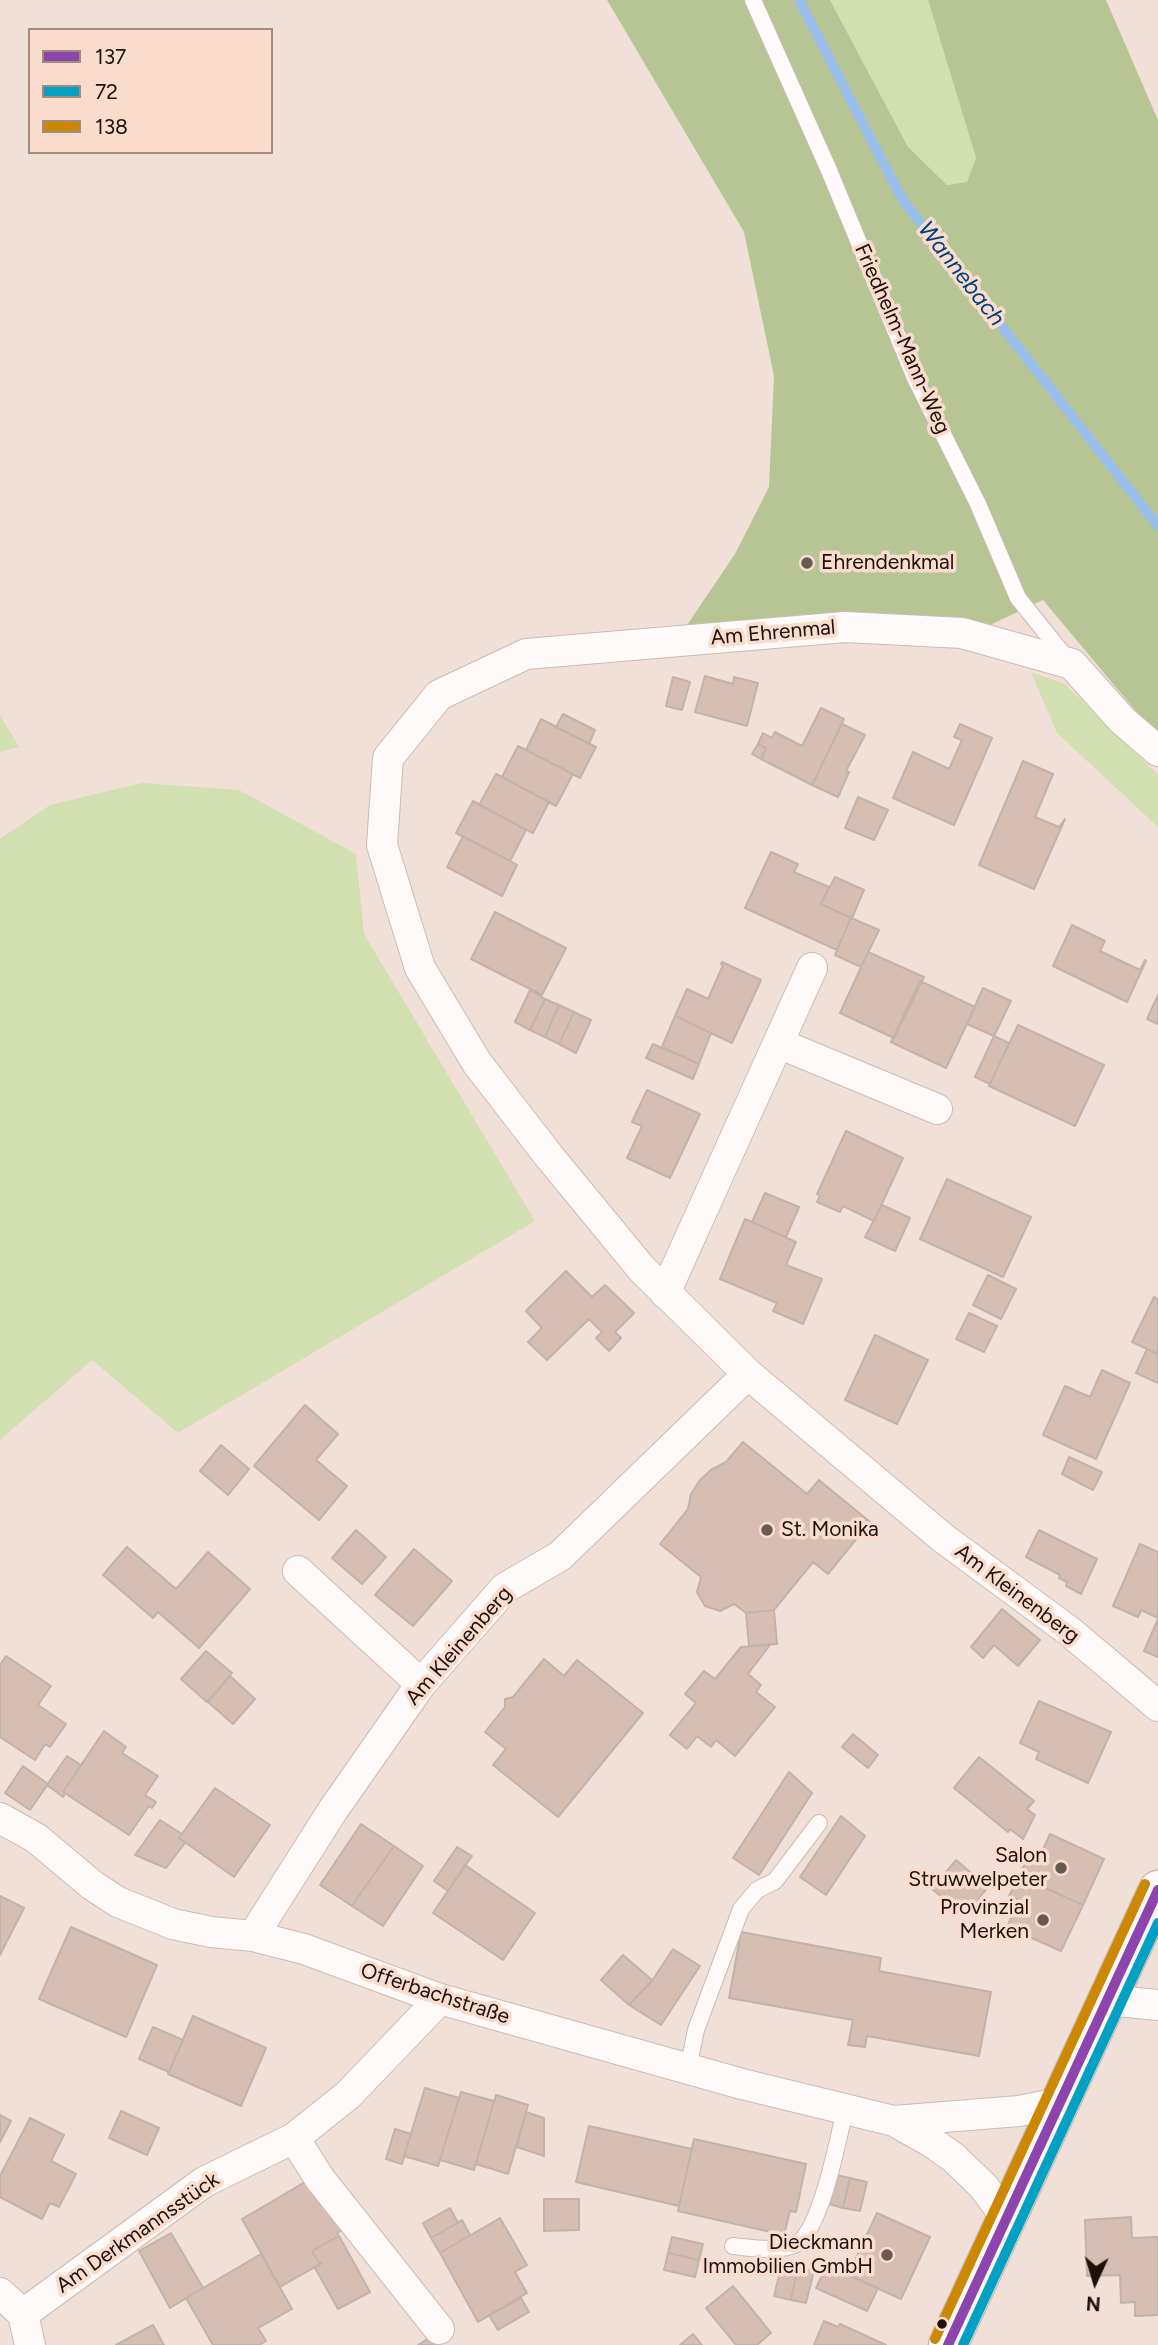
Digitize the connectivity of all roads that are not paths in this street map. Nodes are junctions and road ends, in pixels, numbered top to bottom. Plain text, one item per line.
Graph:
1 (753, 0) edge
2 (1072, 664) junction
3 (1158, 751) edge
4 (388, 758) joint
5 (812, 968) dead end
6 (778, 1043) junction
7 (937, 1110) dead end
8 (665, 1293) junction
9 (748, 1374) junction
10 (298, 1571) dead end
11 (421, 1684) junction
12 (1158, 1706) edge
13 (0, 1818) edge
14 (819, 1823) dead end
15 (1158, 1890) edge
16 (253, 1936) junction
17 (440, 1999) junction
18 (1108, 2000) junction
19 (1158, 2005) edge
20 (688, 2068) junction
21 (1059, 2103) junction
22 (845, 2109) junction
23 (894, 2121) junction
24 (294, 2138) junction
25 (1006, 2217) junction
26 (733, 2246) dead end
27 (0, 2293) edge
28 (23, 2314) junction
29 (439, 2329) dead end
30 (30, 2345) edge
31 (948, 2345) edge

1 - 2 lane, Friedhelm-Mann-Weg
2 - 3 street
2 - 4 street, Am Ehrenmal
4 - 8 street, Am Kleinenberg
5 - 6 street
6 - 7 street
6 - 8 street
8 - 9 street, Am Kleinenberg
9 - 11 street, Am Kleinenberg
9 - 12 street, Am Kleinenberg
10 - 11 street
11 - 16 street, Am Kleinenberg
13 - 16 street, Offerbachstraße
14 - 20 lane
15 - 18 main road
16 - 17 street, Offerbachstraße
17 - 20 street, Offerbachstraße
17 - 24 street, Am Derkmannsstück
18 - 19 street
18 - 21 main road
20 - 22 street, Offerbachstraße
21 - 23 street, Offerbachstraße
21 - 25 main road
22 - 23 street, Offerbachstraße
22 - 26 lane
23 - 25 street, Offerbachstraße
24 - 28 street, Am Derkmannsstück
24 - 29 street
25 - 31 main road
27 - 28 street
28 - 30 street

